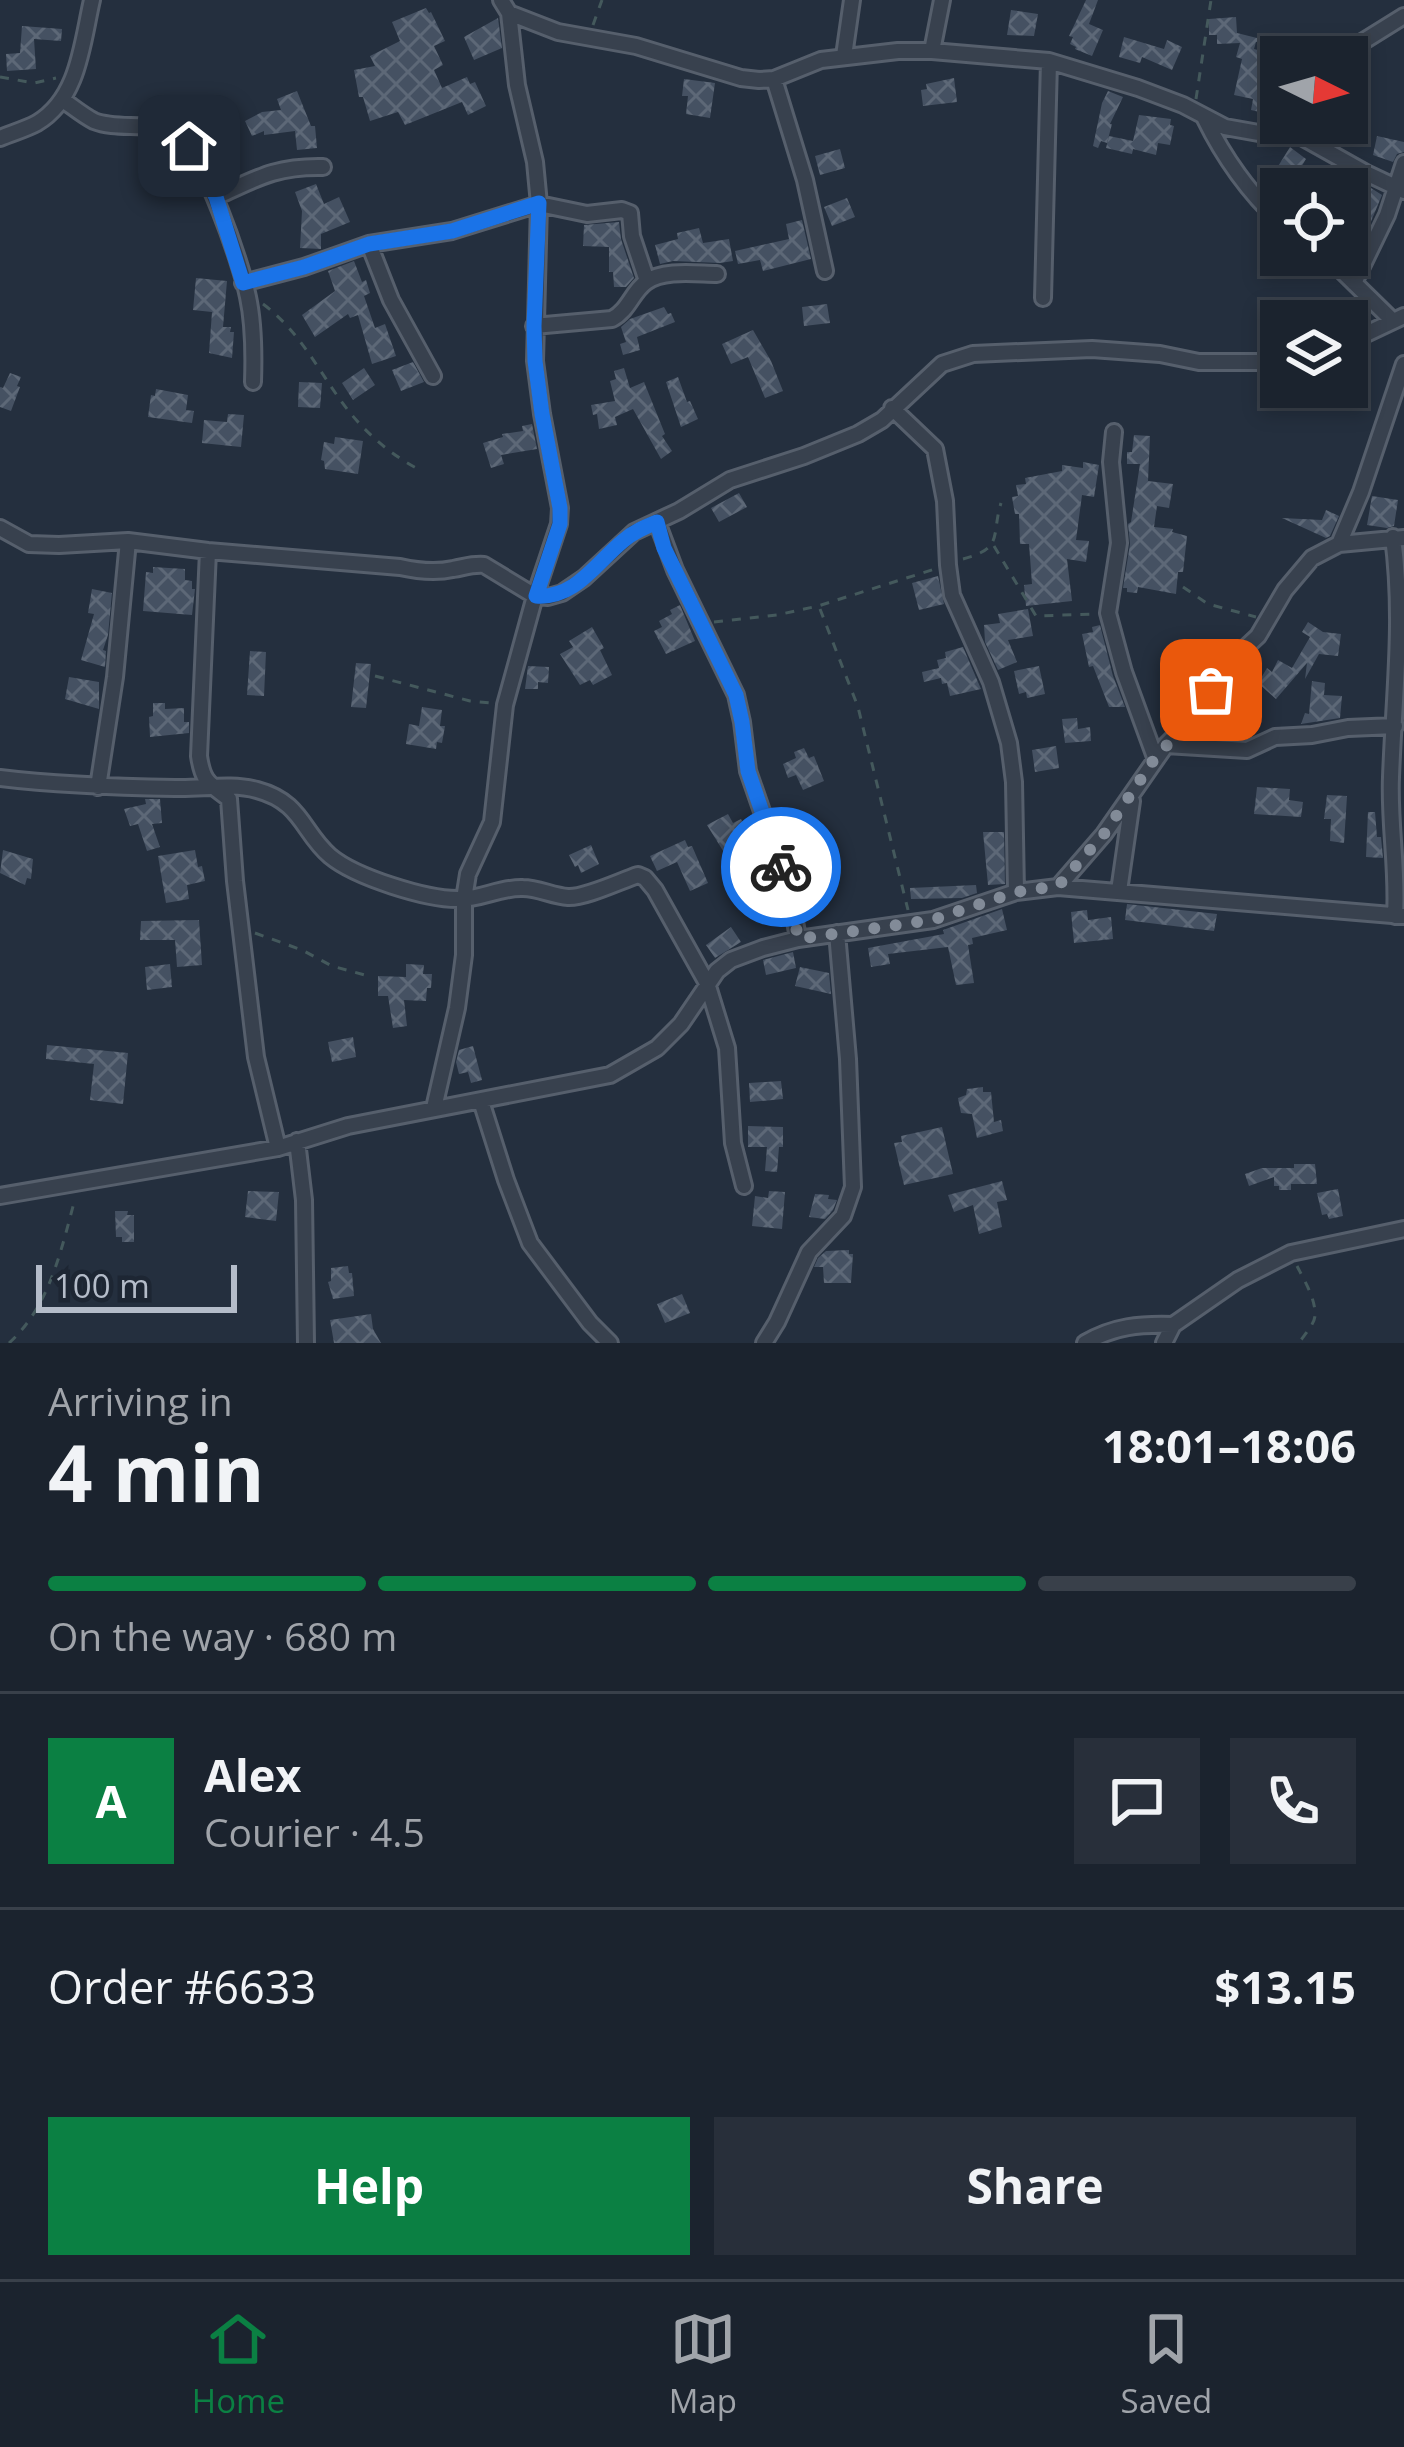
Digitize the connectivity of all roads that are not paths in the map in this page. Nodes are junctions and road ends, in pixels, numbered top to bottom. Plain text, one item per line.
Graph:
1 (92, 0) edge
2 (852, 0) edge
3 (942, 0) edge
4 (505, 6) edge
5 (1404, 16) edge
6 (1368, 38) edge
7 (932, 50) junction
8 (844, 56) junction
9 (1048, 62) junction
10 (774, 80) junction
11 (63, 100) junction
12 (1202, 116) junction
13 (1260, 132) edge
14 (0, 138) edge
15 (1325, 144) edge
16 (1404, 163) edge
17 (323, 167) dead end
18 (1401, 189) edge
19 (216, 197) junction
20 (1260, 197) edge
21 (539, 203) junction
22 (369, 244) junction
23 (825, 272) dead end
24 (717, 274) dead end
25 (1348, 276) edge
26 (647, 281) junction
27 (1354, 283) junction
28 (245, 287) junction
29 (1043, 298) dead end
30 (1398, 318) edge
31 (534, 326) junction
32 (1368, 333) edge
33 (1260, 362) edge
34 (1404, 364) edge
35 (433, 376) dead end
36 (254, 382) dead end
37 (892, 408) junction
38 (1114, 432) dead end
39 (657, 522) junction
40 (0, 528) edge
41 (1399, 538) edge
42 (128, 541) junction
43 (1339, 544) junction
44 (208, 551) junction
45 (536, 596) junction
46 (1395, 726) junction
47 (1160, 751) junction
48 (0, 778) edge
49 (98, 787) junction
50 (216, 789) junction
51 (1133, 794) junction
52 (1058, 886) junction
53 (1016, 892) junction
54 (1119, 892) junction
55 (464, 899) junction
56 (1400, 916) edge
57 (837, 933) junction
58 (798, 939) junction
59 (707, 983) junction
60 (482, 1101) junction
61 (434, 1108) junction
62 (297, 1141) junction
63 (278, 1148) junction
64 (743, 1186) dead end
65 (0, 1196) edge
66 (1404, 1229) edge
67 (1173, 1324) junction
68 (305, 1343) edge
69 (610, 1343) edge
70 (764, 1343) edge
71 (1085, 1343) edge
72 (1164, 1343) edge

1 - 11 street
2 - 8 street
3 - 7 street
4 - 10 street
4 - 21 street
5 - 6 street
7 - 8 street
7 - 9 street
8 - 10 street
9 - 12 street
9 - 29 street
10 - 23 street
11 - 14 street
11 - 19 street
12 - 13 street
12 - 20 street
15 - 18 street
16 - 18 street
17 - 19 street
18 - 27 street
19 - 28 street
21 - 22 street
21 - 26 street
21 - 31 street
22 - 28 street
22 - 35 street
24 - 26 street
25 - 27 street
26 - 31 street
27 - 30 street
28 - 36 street
30 - 32 street
31 - 45 street
33 - 37 street
34 - 43 street
37 - 39 street
37 - 53 street
38 - 47 street
39 - 45 street
39 - 58 street
40 - 42 street
41 - 43 street
41 - 46 street
42 - 44 street
42 - 49 street
43 - 47 street
44 - 45 street
44 - 50 street
45 - 55 street
46 - 47 street
46 - 56 street
47 - 51 street
48 - 49 street
49 - 50 street
50 - 55 street
50 - 63 street
51 - 52 street
51 - 54 street
52 - 53 street
52 - 54 street
53 - 57 street
54 - 56 street
55 - 59 street
55 - 61 street
57 - 58 street
57 - 70 street
58 - 59 street
59 - 60 street
59 - 64 street
60 - 61 street
60 - 69 street
61 - 62 street
62 - 63 street
62 - 68 street
63 - 65 street
66 - 67 street
67 - 71 street
67 - 72 street

